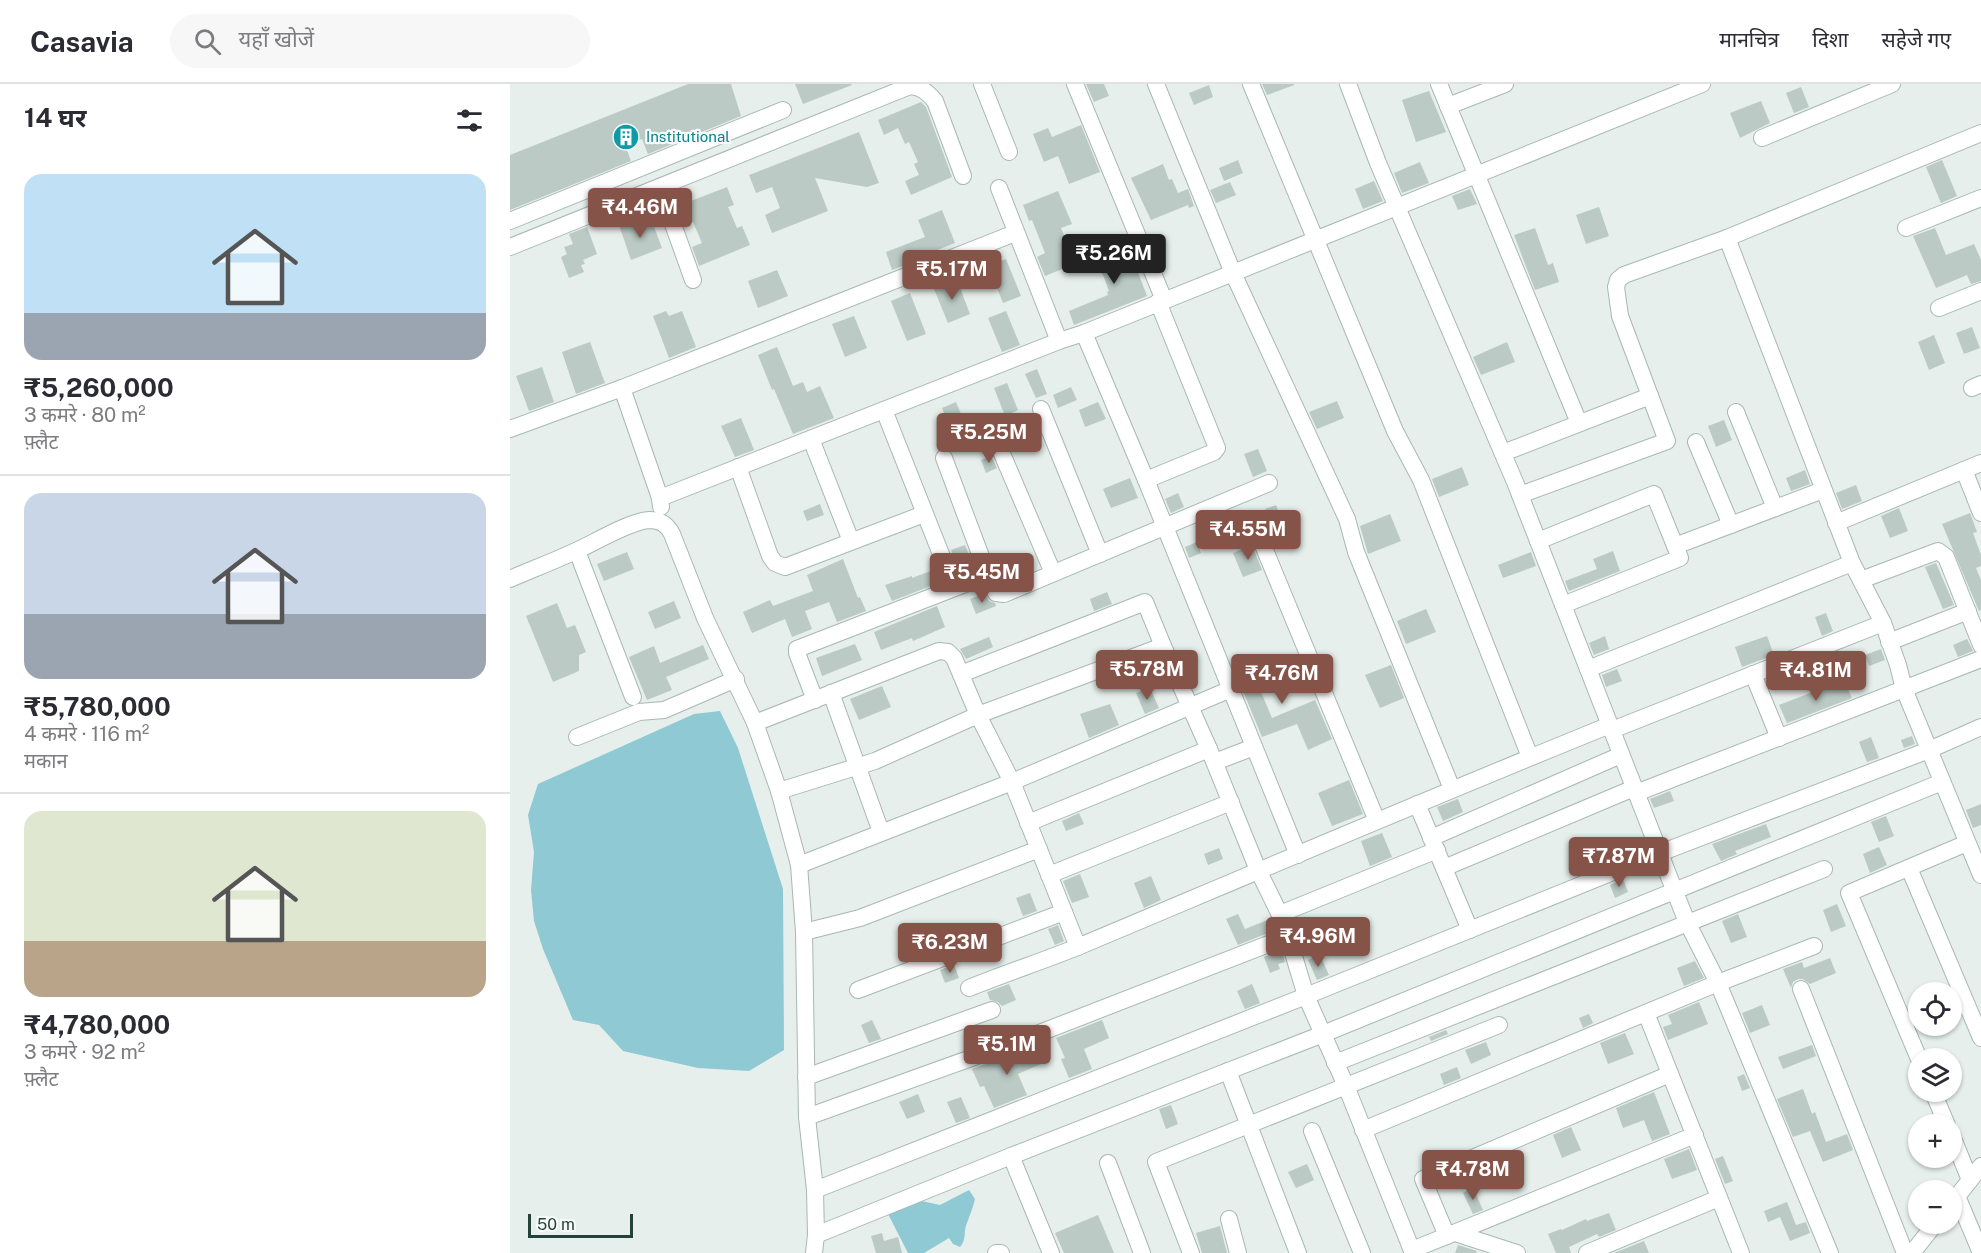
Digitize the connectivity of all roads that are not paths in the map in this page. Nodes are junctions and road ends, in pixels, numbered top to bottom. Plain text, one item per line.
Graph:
1 (982, 84) edge
2 (1075, 84) edge
3 (1156, 84) edge
4 (1251, 84) edge
5 (1348, 84) edge
6 (1439, 84) edge
7 (1505, 84) edge
8 (1892, 84) edge
9 (1692, 86) edge
10 (1448, 106) junction
11 (783, 111) dead end
12 (1981, 133) edge
13 (1762, 138) dead end
14 (1009, 152) dead end
15 (1477, 174) junction
16 (963, 176) dead end
17 (660, 188) junction
18 (999, 188) dead end
19 (1981, 198) edge
20 (1396, 206) junction
21 (510, 221) edge
22 (1906, 228) dead end
23 (1015, 233) junction
24 (1727, 238) junction
25 (1315, 239) junction
26 (510, 247) edge
27 (1233, 273) junction
28 (693, 280) dead end
29 (1981, 291) edge
30 (1161, 301) junction
31 (1939, 308) dead end
32 (1084, 333) junction
33 (1059, 341) junction
34 (622, 388) junction
35 (1650, 396) junction
36 (1041, 409) dead end
37 (884, 410) junction
38 (1736, 412) dead end
39 (1579, 423) junction
40 (991, 428) dead end
41 (510, 429) edge
42 (811, 439) junction
43 (1696, 442) dead end
44 (1503, 453) junction
45 (944, 458) dead end
46 (1981, 463) edge
47 (738, 467) junction
48 (1964, 470) junction
49 (1146, 480) junction
50 (1269, 483) dead end
51 (1822, 490) junction
52 (1520, 495) junction
53 (660, 498) junction
54 (1775, 508) junction
55 (1981, 513) edge
56 (924, 514) junction
57 (658, 522) junction
58 (1836, 523) junction
59 (1731, 525) junction
60 (1255, 526) dead end
61 (1164, 527) junction
62 (851, 541) junction
63 (1538, 541) junction
64 (1675, 546) junction
65 (577, 551) junction
66 (1101, 554) junction
67 (1852, 563) junction
68 (1053, 573) junction
69 (988, 575) junction
70 (510, 579) edge
71 (1861, 580) junction
72 (954, 587) junction
73 (1563, 605) junction
74 (1968, 610) junction
75 (1883, 623) junction
76 (1889, 642) junction
77 (1981, 645) edge
78 (1163, 646) junction
79 (1981, 659) edge
80 (1588, 669) junction
81 (961, 674) junction
82 (1753, 674) junction
83 (736, 679) junction
84 (1231, 689) junction
85 (1904, 689) junction
86 (831, 693) junction
87 (633, 697) dead end
88 (815, 700) junction
89 (1190, 705) junction
90 (978, 715) junction
91 (755, 723) junction
92 (1611, 727) junction
93 (1981, 727) edge
94 (577, 737) dead end
95 (1779, 738) junction
96 (1254, 747) junction
97 (1929, 750) junction
98 (1622, 755) junction
99 (1212, 756) junction
100 (1530, 757) junction
101 (858, 766) junction
102 (1012, 782) junction
103 (1942, 782) junction
104 (1452, 789) junction
105 (1635, 790) junction
106 (779, 791) junction
107 (1230, 802) junction
108 (1417, 804) junction
109 (1377, 821) junction
110 (1028, 823) junction
111 (881, 832) junction
112 (1967, 843) junction
113 (1434, 844) junction
114 (1039, 849) junction
115 (1660, 853) junction
116 (1298, 855) junction
117 (799, 865) junction
118 (1444, 868) junction
119 (1909, 868) junction
120 (1824, 869) dead end
121 (1258, 870) junction
122 (1049, 875) junction
123 (1981, 875) edge
124 (1675, 892) junction
125 (1064, 912) junction
126 (1280, 914) junction
127 (1687, 922) junction
128 (1470, 930) junction
129 (804, 932) junction
130 (1288, 936) junction
131 (1078, 946) junction
132 (1814, 946) dead end
133 (1718, 983) junction
134 (969, 988) dead end
135 (1801, 989) dead end
136 (858, 990) dead end
137 (1306, 996) junction
138 (992, 1010) dead end
139 (1646, 1013) junction
140 (1499, 1025) dead end
141 (1323, 1034) junction
142 (1981, 1038) edge
143 (1914, 1048) edge
144 (1335, 1063) junction
145 (1228, 1071) junction
146 (1670, 1074) junction
147 (806, 1077) junction
148 (1346, 1086) junction
149 (807, 1117) junction
150 (1248, 1126) junction
151 (1363, 1130) junction
152 (1312, 1131) dead end
153 (1695, 1135) junction
154 (1011, 1156) junction
155 (1962, 1160) edge
156 (1108, 1164) dead end
157 (1981, 1166) edge
158 (1970, 1180) junction
159 (815, 1190) junction
160 (1962, 1190) edge
161 (1719, 1198) junction
162 (1962, 1215) edge
163 (1229, 1219) dead end
164 (1451, 1234) junction
165 (816, 1235) junction
166 (1926, 1246) edge
167 (1412, 1252) edge
168 (814, 1253) edge
169 (1051, 1253) edge
170 (1142, 1253) edge
171 (1191, 1253) edge
172 (1238, 1253) edge
173 (1298, 1253) edge
174 (1362, 1253) edge
175 (1517, 1253) edge
176 (1587, 1253) edge
177 (1741, 1253) edge
178 (1830, 1253) edge
179 (1905, 1253) edge
180 (1912, 1253) edge
181 (1981, 1253) edge

1 - 14 street
2 - 30 street
3 - 27 street
4 - 25 street
5 - 20 street
6 - 10 street
7 - 10 street
8 - 13 street
9 - 15 street
10 - 15 street
11 - 21 street
12 - 24 street
15 - 20 street
15 - 39 street
16 - 17 street
17 - 26 street
17 - 28 street
18 - 23 street
19 - 22 street
20 - 25 street
20 - 44 street
23 - 33 street
23 - 34 street
24 - 35 street
24 - 51 street
25 - 27 street
25 - 100 street
27 - 30 street
27 - 104 street
29 - 31 street
30 - 32 street
30 - 49 street
32 - 33 street
32 - 49 street
33 - 37 street
34 - 41 street
34 - 53 street
35 - 39 street
35 - 52 street
36 - 66 street
37 - 42 street
37 - 56 street
38 - 54 street
39 - 44 street
40 - 68 street
42 - 47 street
42 - 62 street
43 - 59 street
44 - 52 street
45 - 69 street
46 - 48 street
47 - 53 street
47 - 62 street
48 - 55 street
48 - 58 street
49 - 61 street
50 - 61 street
51 - 54 street
51 - 58 street
52 - 63 street
53 - 57 street
54 - 59 street
56 - 62 street
56 - 72 street
57 - 65 street
57 - 83 street
58 - 67 street
59 - 64 street
60 - 109 street
61 - 66 street
61 - 84 street
63 - 64 street
63 - 73 street
64 - 73 street
65 - 70 street
65 - 87 street
66 - 68 street
67 - 71 street
67 - 80 street
68 - 69 street
69 - 72 street
71 - 74 street
71 - 75 street
72 - 88 street
73 - 80 street
74 - 76 street
74 - 77 street
75 - 76 street
75 - 82 street
76 - 85 street
78 - 81 street
78 - 89 street
78 - 90 street
79 - 85 street
80 - 92 street
81 - 86 street
81 - 90 street
82 - 92 street
82 - 95 street
83 - 91 street
83 - 94 street
84 - 89 street
84 - 96 street
85 - 95 street
85 - 97 street
86 - 88 street
86 - 101 street
88 - 91 street
89 - 99 street
89 - 102 street
90 - 101 street
90 - 102 street
91 - 106 street
92 - 98 street
92 - 100 street
93 - 97 street
95 - 105 street
96 - 99 street
96 - 116 street
97 - 103 street
97 - 115 street
98 - 105 street
98 - 113 street
99 - 107 street
99 - 110 street
100 - 104 street
101 - 106 street
101 - 111 street
102 - 110 street
102 - 111 street
103 - 112 street
103 - 124 street
104 - 108 street
105 - 115 street
105 - 118 street
106 - 117 street
107 - 121 street
107 - 122 street
108 - 109 street
108 - 113 street
109 - 116 street
110 - 114 street
111 - 117 street
112 - 119 street
112 - 123 street
113 - 118 street
113 - 126 street
114 - 122 street
114 - 129 street
115 - 124 street
115 - 128 street
116 - 121 street
117 - 129 street
118 - 128 street
119 - 142 street
119 - 143 street
120 - 127 street
121 - 126 street
121 - 131 street
122 - 125 street
124 - 127 street
124 - 141 street
125 - 131 street
125 - 136 street
126 - 130 street
127 - 133 street
127 - 144 street
128 - 137 street
129 - 147 street
130 - 137 street
130 - 149 street
131 - 134 street
132 - 133 street
133 - 139 street
133 - 178 street
135 - 179 street
137 - 141 street
137 - 159 street
138 - 147 street
139 - 146 street
139 - 151 street
140 - 148 street
141 - 144 street
141 - 145 street
144 - 148 street
145 - 150 street
145 - 154 street
146 - 153 street
146 - 164 street
147 - 149 street
148 - 150 street
148 - 151 street
149 - 159 street
150 - 171 street
150 - 173 street
151 - 167 street
152 - 174 street
153 - 161 street
153 - 164 street
154 - 165 street
154 - 169 street
155 - 158 street
156 - 170 street
157 - 158 street
158 - 160 street
159 - 165 street
161 - 176 street
161 - 177 street
162 - 181 street
163 - 172 street
164 - 167 street
164 - 175 street
165 - 168 street
166 - 180 street

